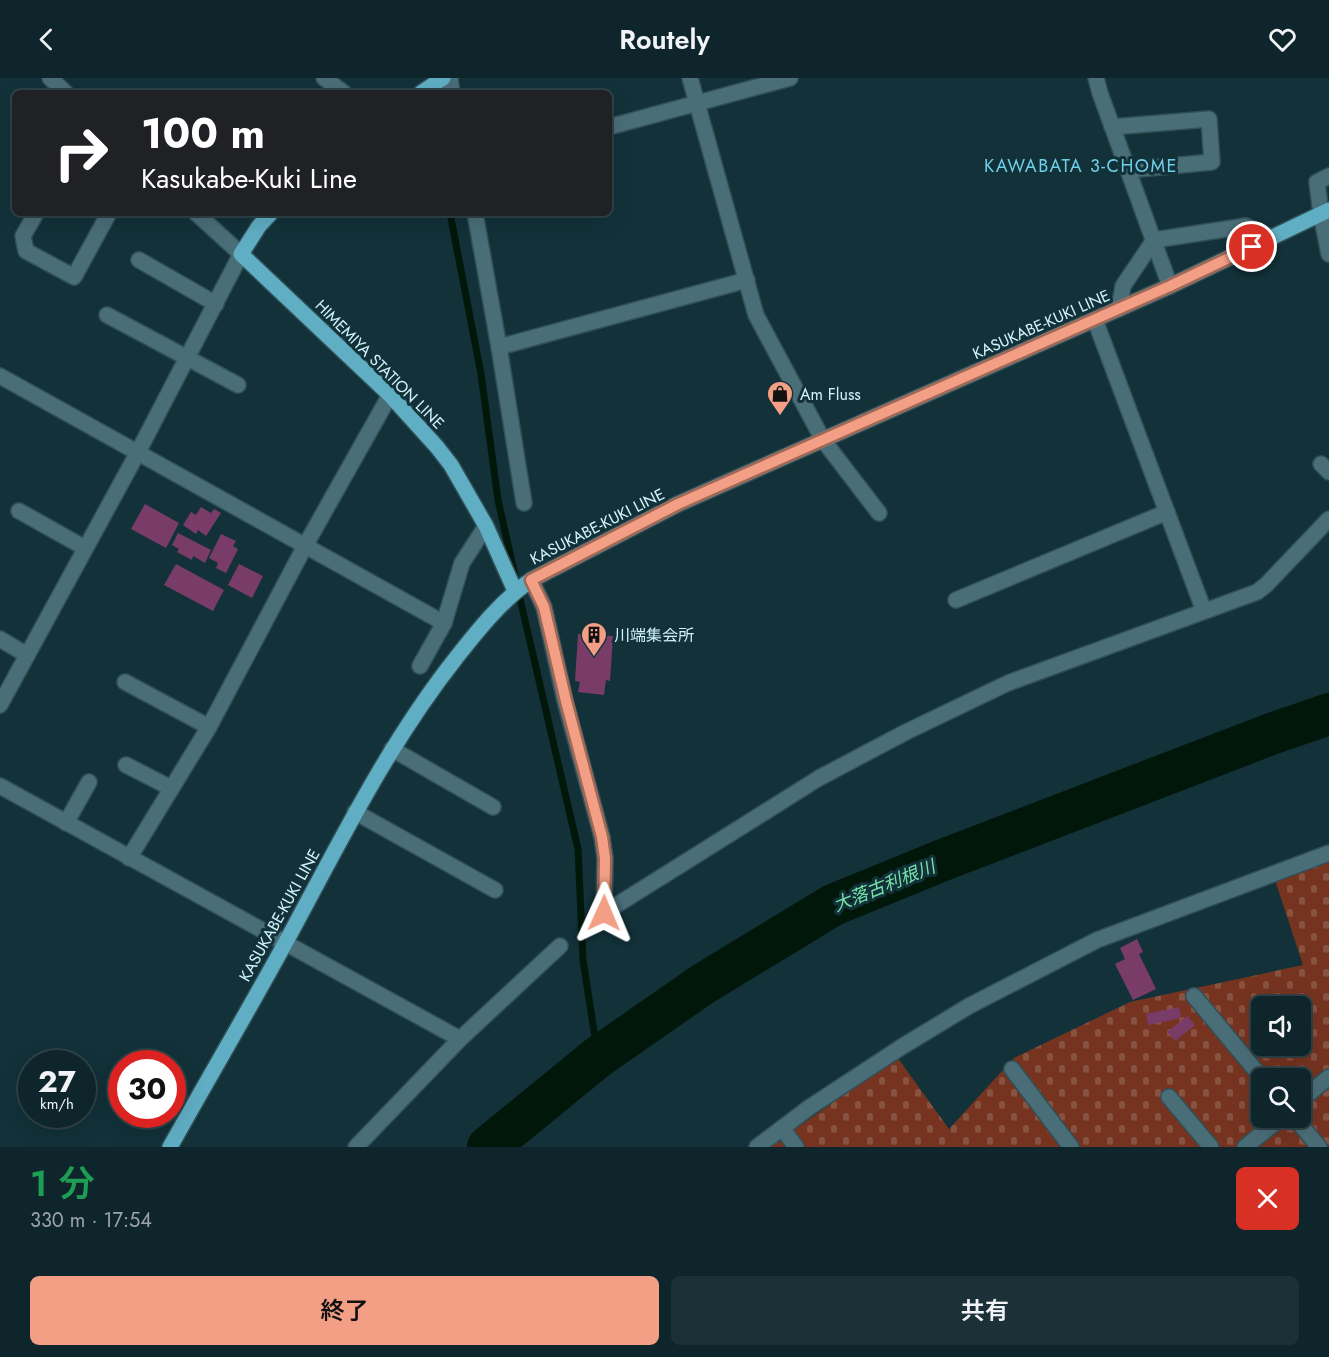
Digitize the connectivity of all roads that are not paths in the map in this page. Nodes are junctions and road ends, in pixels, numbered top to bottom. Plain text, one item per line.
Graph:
1 (50, 78) edge
2 (324, 78) edge
3 (442, 78) edge
4 (690, 78) edge
5 (790, 78) edge
6 (1096, 78) edge
7 (63, 90) edge
8 (340, 90) edge
9 (425, 90) edge
10 (697, 103) junction
11 (612, 126) edge
12 (1112, 127) junction
13 (1128, 170) junction
14 (1329, 176) edge
15 (1325, 212) edge
16 (34, 216) edge
17 (107, 216) edge
18 (199, 216) edge
19 (268, 216) edge
20 (476, 216) edge
21 (1272, 238) junction
22 (1154, 240) junction
23 (241, 254) junction
24 (1329, 254) edge
25 (139, 260) dead end
26 (747, 280) junction
27 (1170, 286) junction
28 (216, 304) junction
29 (1119, 309) junction
30 (107, 315) dead end
31 (1095, 320) junction
32 (500, 347) junction
33 (188, 358) junction
34 (0, 376) edge
35 (238, 385) dead end
36 (390, 395) junction
37 (823, 440) junction
38 (137, 454) junction
39 (524, 503) dead end
40 (19, 511) dead end
41 (1167, 512) junction
42 (879, 513) dead end
43 (1329, 519) edge
44 (486, 526) junction
45 (305, 546) junction
46 (85, 548) junction
47 (531, 580) junction
48 (515, 591) junction
49 (956, 600) dead end
50 (1204, 611) junction
51 (444, 623) junction
52 (0, 639) edge
53 (27, 655) junction
54 (420, 666) dead end
55 (125, 682) dead end
56 (0, 705) edge
57 (209, 727) junction
58 (392, 749) junction
59 (126, 765) dead end
60 (89, 782) dead end
61 (0, 786) edge
62 (171, 788) junction
63 (493, 807) dead end
64 (355, 812) junction
65 (66, 823) junction
66 (1329, 853) edge
67 (129, 858) junction
68 (495, 890) dead end
69 (285, 944) junction
70 (560, 945) dead end
71 (1194, 996) dead end
72 (460, 1040) junction
73 (1254, 1068) edge
74 (1012, 1069) dead end
75 (1329, 1077) edge
76 (1311, 1092) edge
77 (1169, 1097) dead end
78 (782, 1128) junction
79 (1269, 1128) edge
80 (1303, 1128) edge
81 (762, 1146) edge
82 (170, 1147) edge
83 (356, 1147) edge
84 (796, 1147) edge
85 (1071, 1147) edge
86 (1211, 1147) edge
87 (1245, 1147) edge
88 (1319, 1147) edge

1 - 7 street
2 - 8 street
3 - 9 main road
4 - 10 street
5 - 10 street
6 - 12 street
10 - 11 street
10 - 26 street
12 - 13 street
12 - 13 street
13 - 22 street
14 - 15 street
15 - 21 main road, KASUKABE-KUKI LINE
15 - 24 street
16 - 17 street
18 - 23 street
19 - 23 main road
20 - 32 street
21 - 22 street
21 - 27 main road, KASUKABE-KUKI LINE
22 - 27 street
22 - 29 street
23 - 28 street
23 - 36 main road, HIMEMIYA STATION LINE
25 - 28 street
26 - 32 street
26 - 37 street
27 - 29 main road, KASUKABE-KUKI LINE
28 - 33 street
29 - 31 main road, KASUKABE-KUKI LINE
30 - 33 street
31 - 37 main road, KASUKABE-KUKI LINE
31 - 41 street
32 - 39 street
33 - 35 street
33 - 38 street
34 - 38 street
36 - 44 main road, HIMEMIYA STATION LINE
36 - 45 street
37 - 42 street
37 - 47 main road, KASUKABE-KUKI LINE
38 - 45 street
38 - 46 street
40 - 46 street
41 - 49 street
41 - 50 street
43 - 50 street
44 - 48 main road, HIMEMIYA STATION LINE
44 - 51 street
45 - 51 street
45 - 57 street
46 - 53 street
47 - 48 main road, KASUKABE-KUKI LINE
47 - 50 street
48 - 58 main road, KASUKABE-KUKI LINE
51 - 54 street
52 - 53 street
53 - 56 street
55 - 57 street
57 - 62 street
58 - 63 street
58 - 64 main road, KASUKABE-KUKI LINE
59 - 62 street
60 - 65 street
61 - 65 street
62 - 67 street
64 - 68 street
64 - 69 main road, KASUKABE-KUKI LINE
65 - 67 street
66 - 78 street
67 - 69 street
69 - 72 street
69 - 82 main road, KASUKABE-KUKI LINE
70 - 72 street
71 - 73 street
72 - 83 street
74 - 85 street
75 - 76 street
77 - 86 street
78 - 81 street
78 - 84 street
79 - 87 street
80 - 88 street

